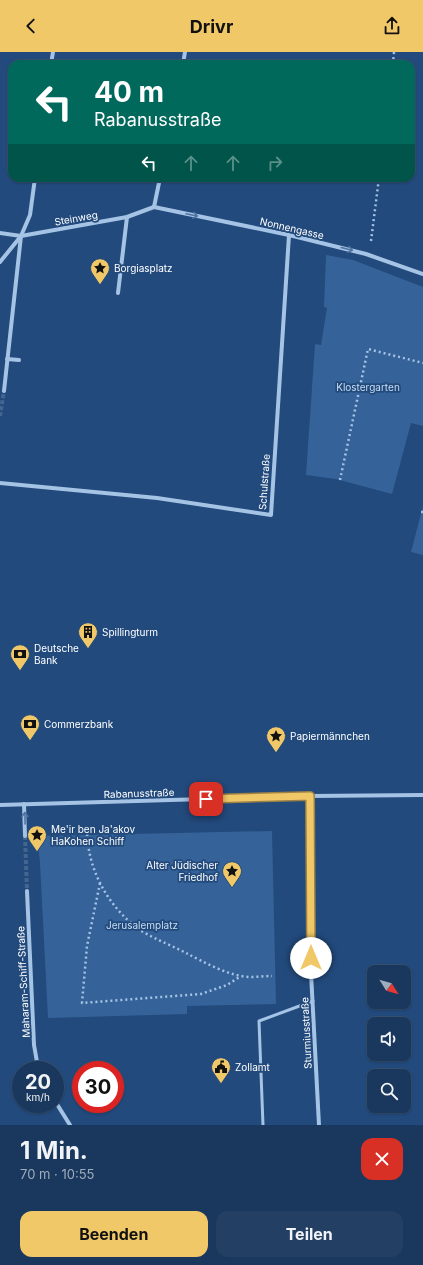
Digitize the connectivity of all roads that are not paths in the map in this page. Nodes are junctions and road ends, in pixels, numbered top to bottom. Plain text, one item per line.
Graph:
1 (34, 182) edge
2 (159, 182) edge
3 (154, 207) junction
4 (127, 217) junction
5 (0, 233) edge
6 (289, 235) junction
7 (21, 236) junction
8 (0, 262) edge
9 (423, 274) edge
10 (118, 293) dead end
11 (7, 359) junction
12 (19, 360) dead end
13 (4, 391) dead end
14 (0, 483) edge
15 (423, 795) edge
16 (310, 796) junction
17 (24, 804) junction
18 (0, 805) edge
19 (25, 836) tunnel mouth
20 (27, 891) tunnel mouth
21 (313, 1001) junction
22 (37, 1061) edge
23 (62, 1113) edge
24 (70, 1125) edge
25 (263, 1125) edge
26 (319, 1125) edge

1 - 7 street
2 - 3 street
3 - 4 street, Steinweg
3 -> 6 street, Nonnengasse
4 - 7 street, Steinweg
4 - 10 street
5 - 7 street, Steinweg
6 -> 9 street, Nonnengasse
6 - 14 street, Schulstraße
7 - 8 street
7 - 11 street
11 - 12 street
11 - 13 street
15 - 16 street, Rabanusstraße
16 - 17 street, Rabanusstraße
16 - 21 street, Sturmiusstraße
17 - 18 street, Rabanusstraße
19 -> 17 street
20 - 22 street, Maharam-Schiff-Straße
21 - 25 lane
21 - 26 street, Sturmiusstraße
23 - 24 street

